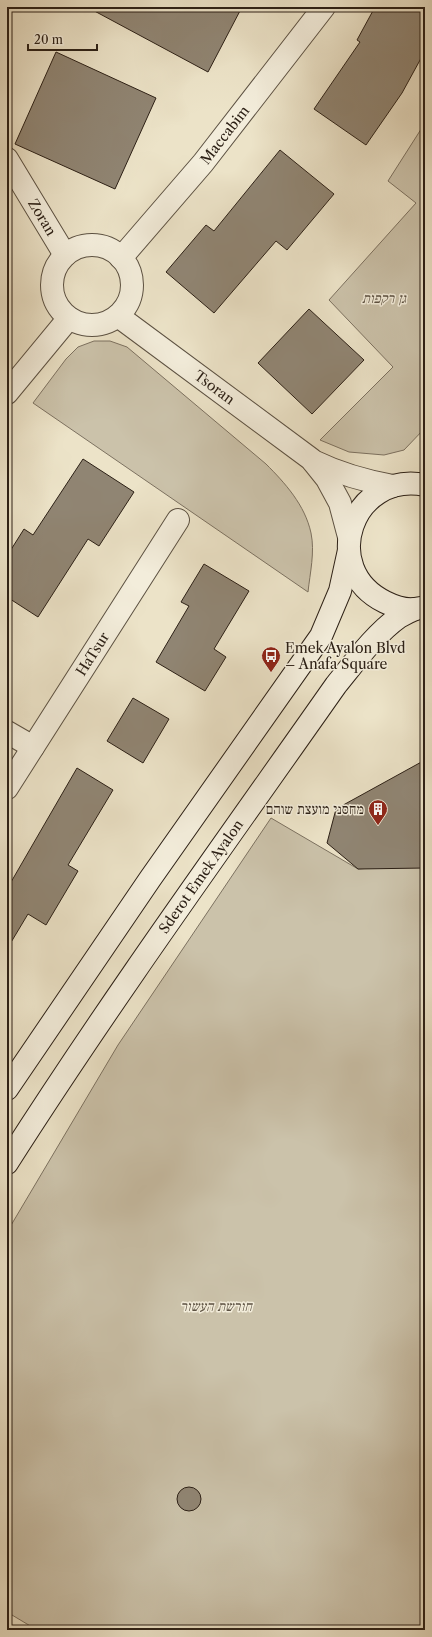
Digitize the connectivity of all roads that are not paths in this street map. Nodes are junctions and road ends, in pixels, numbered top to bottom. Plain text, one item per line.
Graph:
1 (324, 7) edge
2 (7, 159) edge
3 (65, 255) junction
4 (121, 258) junction
5 (118, 316) junction
6 (69, 318) junction
7 (7, 393) edge
8 (310, 459) junction
9 (425, 469) edge
10 (398, 485) junction
11 (425, 485) edge
12 (178, 520) dead end
13 (349, 544) junction
14 (420, 607) edge
15 (7, 732) edge
16 (33, 747) junction
17 (7, 788) edge
18 (7, 1089) edge
19 (7, 1163) edge

1 - 4 street, Maccabim
2 - 3 street, Zoran
3 - 4 street
3 - 6 street
4 - 5 street
5 - 6 street
5 - 8 street, Tsoran
6 - 7 street
8 - 10 street, Tsoran
8 - 13 street, Tsoran
9 - 10 street
10 - 11 street, Tsoran
10 - 13 street
12 - 16 street, HaTsur
13 - 14 street, Tsoran
13 - 18 street
14 - 19 street, Sderot Emek Ayalon
15 - 16 street
16 - 17 street, HaTsur

